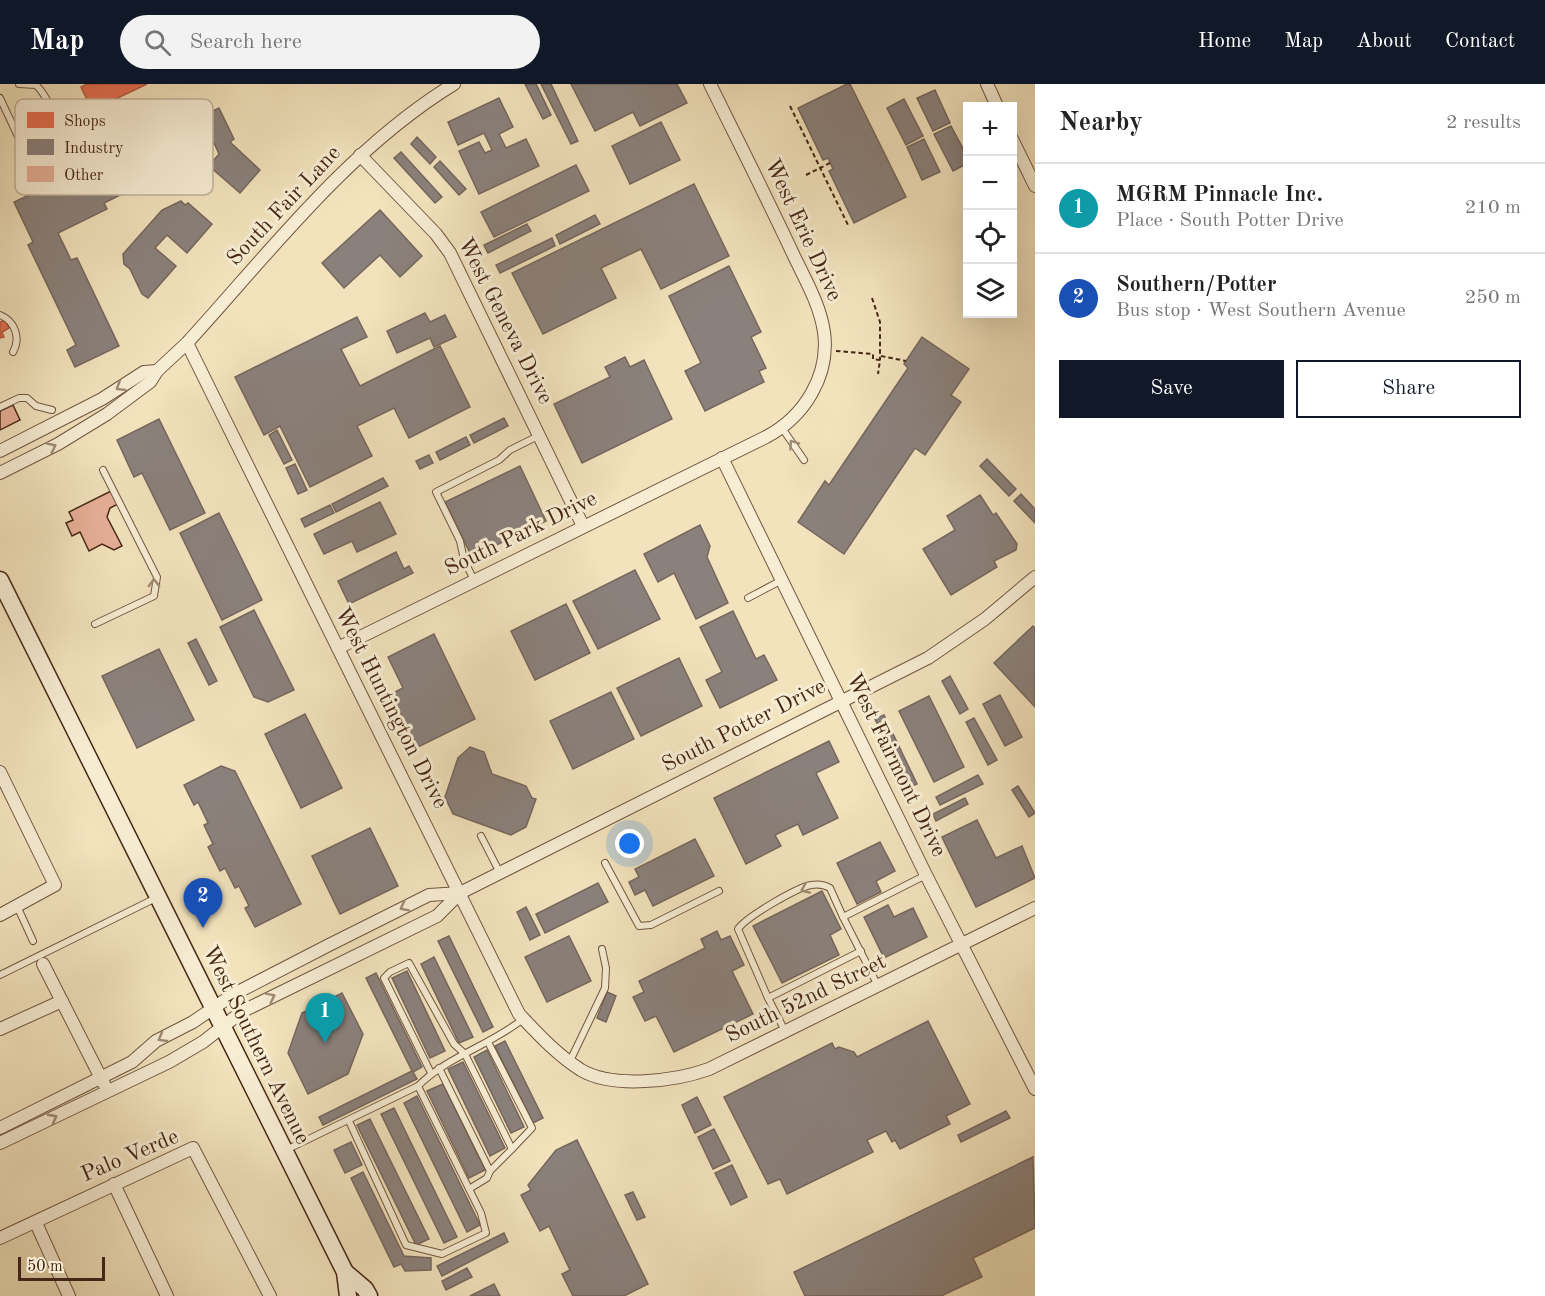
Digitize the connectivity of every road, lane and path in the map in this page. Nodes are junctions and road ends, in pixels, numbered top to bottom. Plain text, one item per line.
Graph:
1 (19, 84) edge
2 (454, 84) edge
3 (710, 84) edge
4 (987, 84) edge
5 (0, 98) edge
6 (46, 99) edge
7 (995, 102) edge
8 (790, 106) dead end
9 (15, 127) edge
10 (1017, 149) edge
11 (360, 155) junction
12 (830, 163) dead end
13 (820, 168) junction
14 (806, 175) dead end
15 (1035, 186) edge
16 (848, 225) dead end
17 (872, 298) dead end
18 (0, 315) edge
19 (187, 344) junction
20 (824, 350) junction
21 (13, 352) dead end
22 (881, 352) junction
23 (873, 354) junction
24 (880, 358) junction
25 (906, 361) dead end
26 (157, 371) junction
27 (878, 374) dead end
28 (0, 407) edge
29 (51, 410) dead end
30 (782, 428) junction
31 (539, 435) junction
32 (0, 451) edge
33 (722, 458) junction
34 (804, 460) dead end
35 (103, 470) dead end
36 (0, 473) edge
37 (583, 526) junction
38 (1035, 577) edge
39 (0, 580) edge
40 (474, 580) junction
41 (782, 580) junction
42 (748, 598) dead end
43 (95, 624) dead end
44 (338, 648) junction
45 (842, 701) junction
46 (0, 772) edge
47 (482, 836) dead end
48 (605, 863) dead end
49 (500, 873) junction
50 (926, 875) junction
51 (720, 891) dead end
52 (460, 893) junction
53 (158, 897) junction
54 (17, 906) junction
55 (1035, 908) edge
56 (0, 915) edge
57 (843, 917) junction
58 (33, 941) dead end
59 (962, 946) junction
60 (602, 949) dead end
61 (861, 951) junction
62 (43, 964) dead end
63 (0, 975) edge
64 (879, 987) junction
65 (768, 998) junction
66 (62, 1001) junction
67 (213, 1009) junction
68 (523, 1018) junction
69 (222, 1027) junction
70 (0, 1029) edge
71 (786, 1033) junction
72 (488, 1042) junction
73 (465, 1054) junction
74 (570, 1061) junction
75 (439, 1068) junction
76 (583, 1071) joint
77 (431, 1073) junction
78 (102, 1078) junction
79 (418, 1086) junction
80 (1035, 1089) edge
81 (107, 1090) junction
82 (348, 1121) junction
83 (0, 1128) edge
84 (0, 1143) edge
85 (512, 1149) junction
86 (284, 1151) junction
87 (490, 1171) junction
88 (114, 1184) junction
89 (469, 1189) junction
90 (36, 1223) junction
91 (0, 1238) edge
92 (345, 1272) junction
93 (69, 1296) edge
94 (168, 1296) edge
95 (270, 1296) edge
96 (348, 1296) edge
97 (369, 1296) edge

1 - 6 lane
2 - 11 street, South Fair Lane
3 - 20 street, West Erie Drive
4 - 7 street
5 - 9 lane
8 - 13 path
10 - 15 street
11 - 19 street, South Fair Lane
11 - 31 street, West Geneva Drive
12 - 13 path
13 - 14 path
13 - 16 path
17 - 22 path
18 - 21 lane
19 - 26 street, South Fair Lane
19 - 44 street, West Huntington Drive
20 - 23 path
20 - 30 street, West Erie Drive
22 - 23 path
22 - 24 path
23 - 24 path
24 - 25 path
24 - 27 path
26 -> 32 street, South Fair Lane
36 -> 26 street, South Fair Lane
28 - 29 lane
30 - 33 street, West Erie Drive
34 -> 30 lane
31 - 37 street, West Geneva Drive
31 - 40 lane
33 - 37 street, South Park Drive
33 - 41 street, West Fairmont Drive
43 -> 35 lane
37 - 40 street, South Park Drive
38 - 45 street, South Potter Drive
39 - 53 main road, West Southern Avenue
40 - 44 street, South Park Drive
41 - 42 lane
41 - 45 street, West Fairmont Drive
44 - 52 street, West Huntington Drive
45 - 49 street, South Potter Drive
45 - 50 street, West Fairmont Drive
46 - 54 street
47 - 49 lane
48 - 51 lane
49 - 52 street, South Potter Drive
50 - 57 lane
50 - 59 street, West Fairmont Drive
52 -> 67 street, South Potter Drive
52 - 68 street, West Huntington Drive
69 -> 52 street, South Potter Drive
53 - 63 lane
53 - 67 main road, West Southern Avenue
54 - 56 street
54 - 58 lane
55 - 59 street, South 52nd Street
57 - 61 lane
57 -> 65 lane
59 - 64 street, South 52nd Street
59 - 80 street, West Fairmont Drive
60 - 74 lane
61 - 64 lane
61 - 65 lane
62 - 66 street
64 - 71 street, South 52nd Street
65 - 71 lane
66 - 70 street
66 - 78 street
67 - 69 main road, West Southern Avenue
67 -> 78 street, South Potter Drive
68 - 72 lane
68 - 74 street, West Huntington Drive
69 - 81 street, South Potter Drive
69 - 86 main road, West Southern Avenue
71 - 76 street, South 52nd Street
72 - 73 lane
72 - 85 lane
73 - 75 lane
73 - 77 lane
73 - 85 lane
74 - 76 street, West Huntington Drive
75 - 77 lane
75 - 87 lane
77 - 79 lane
78 - 81 street
78 - 83 street, South Potter Drive
79 - 82 lane
79 - 89 lane
84 -> 81 street, South Potter Drive
82 - 86 lane
82 - 89 lane
85 - 87 lane
86 - 92 main road, West Southern Avenue
87 - 89 lane
88 - 90 street, Palo Verde
88 - 94 street
88 - 95 street, Palo Verde
90 - 91 street, Palo Verde
90 - 93 street
92 - 96 main road, West Southern Avenue
92 - 97 main road, West Southern Avenue

